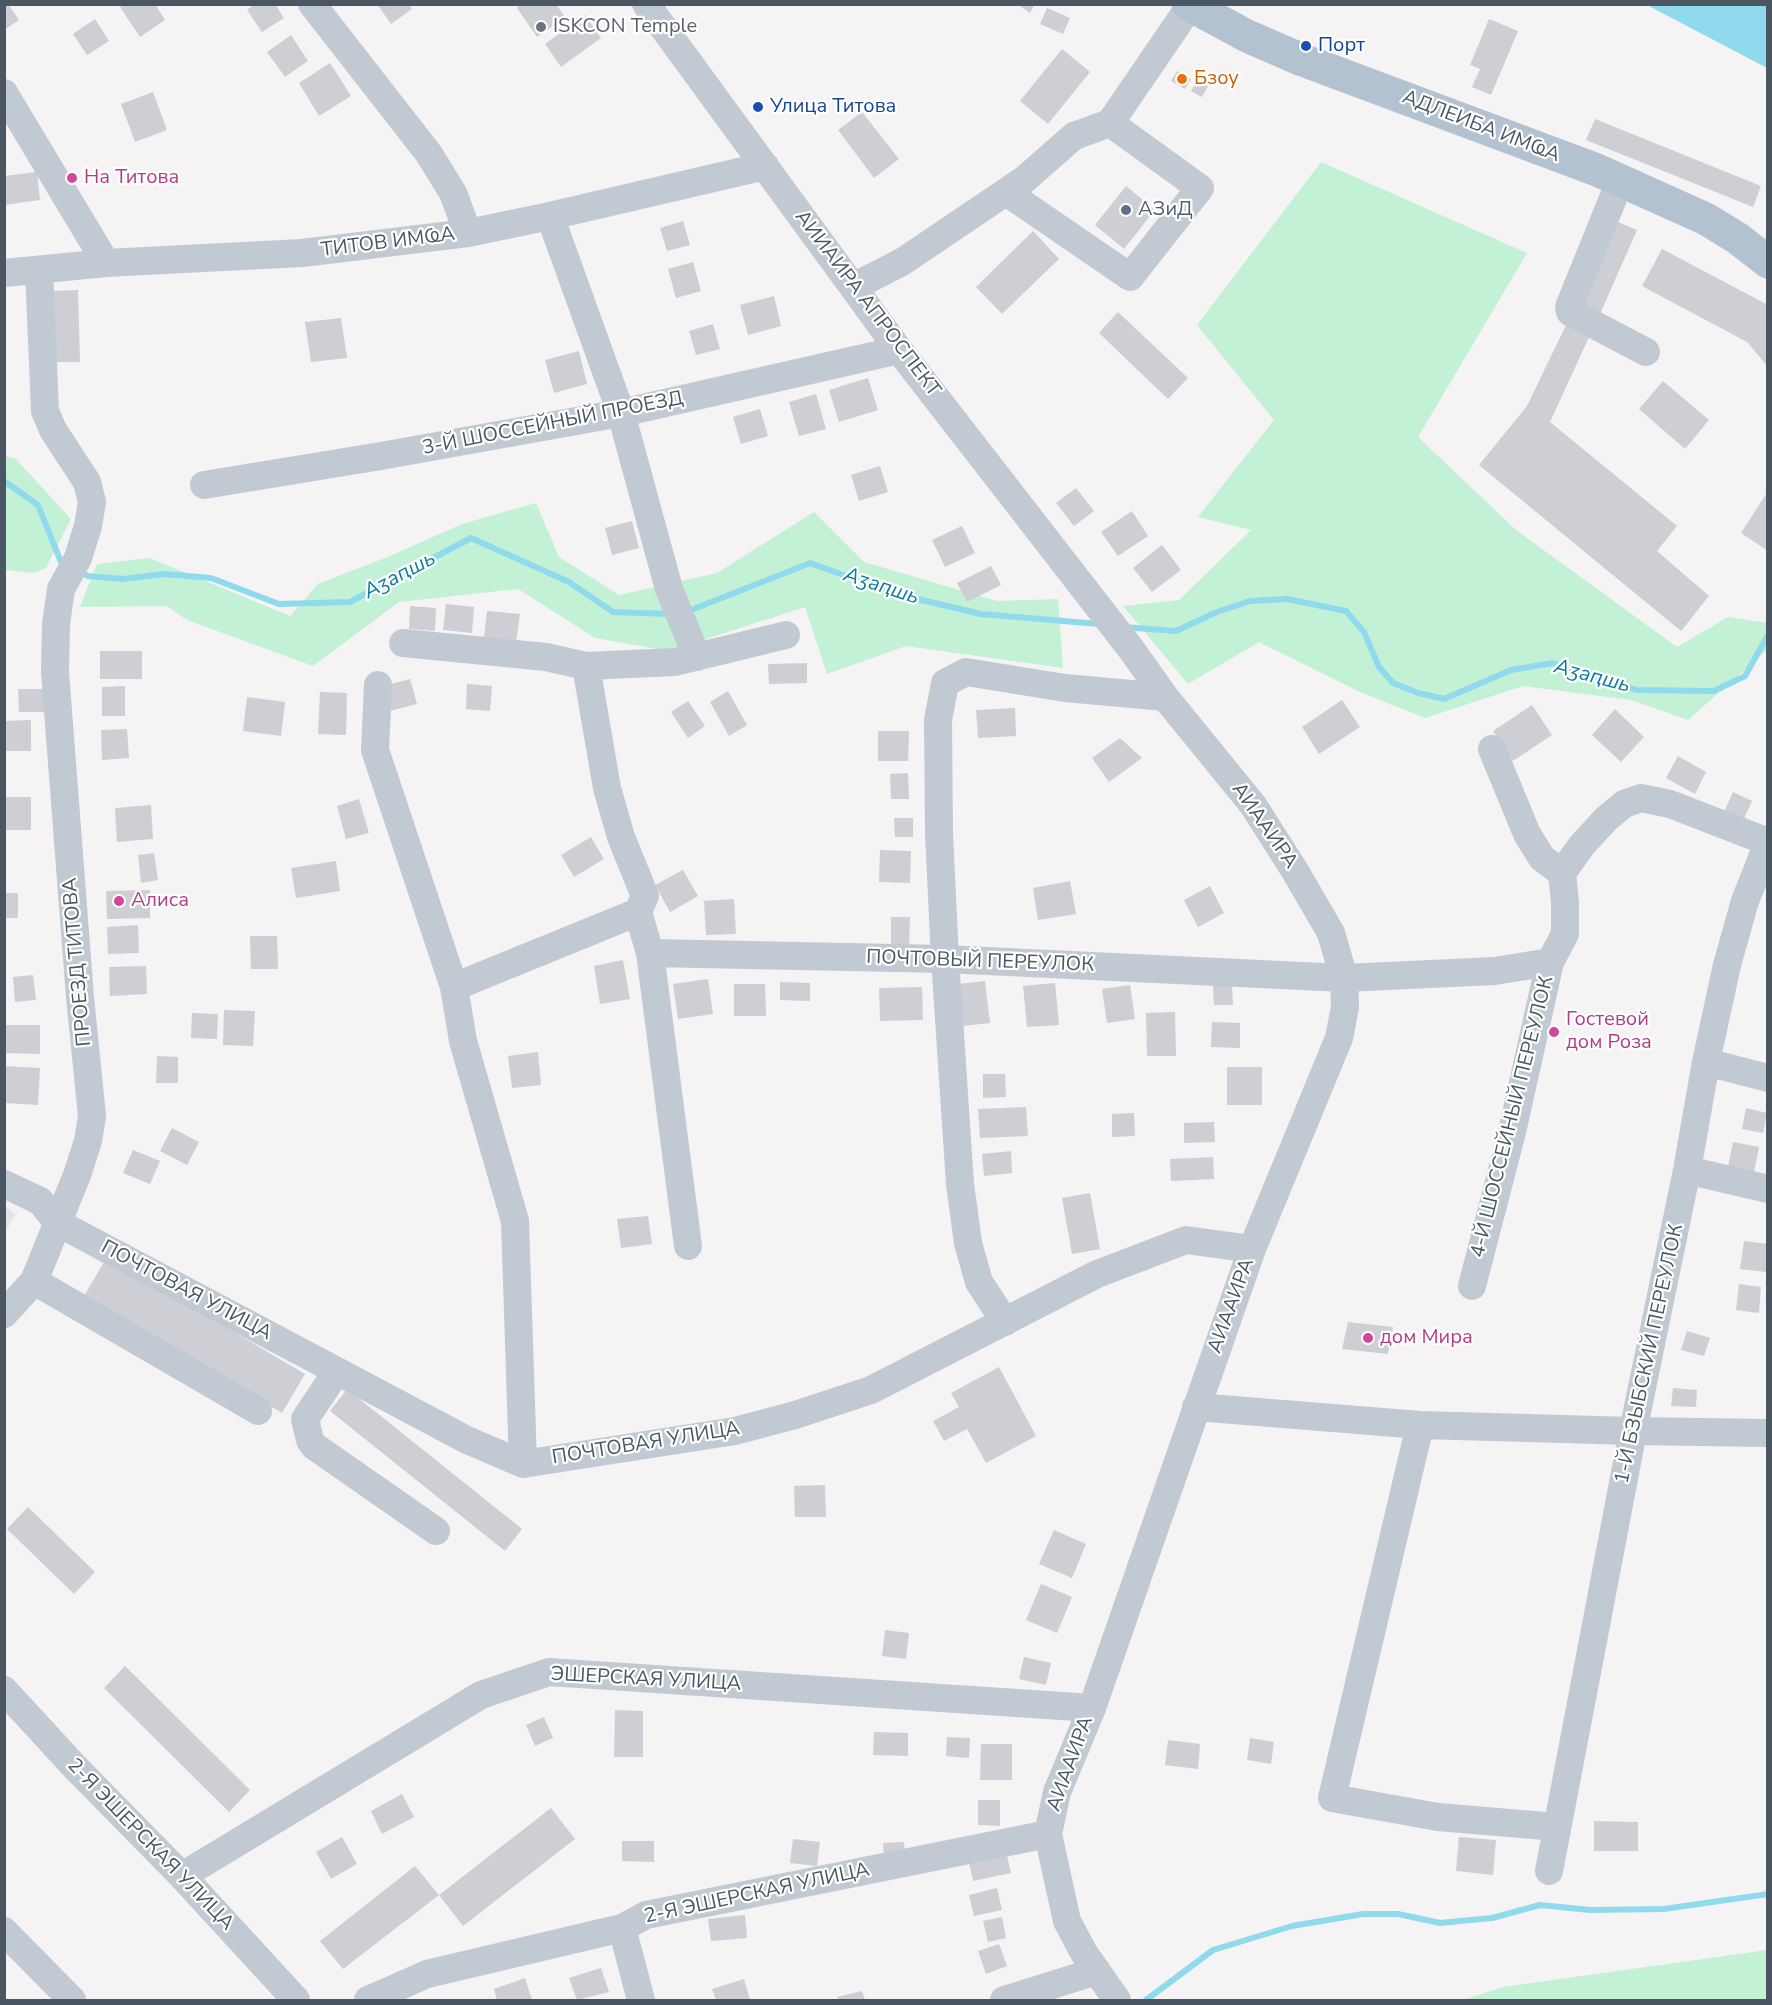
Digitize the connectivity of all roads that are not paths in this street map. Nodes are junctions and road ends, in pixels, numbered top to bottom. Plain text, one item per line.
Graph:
1 (312, 4) edge
2 (646, 4) edge
3 (1189, 5) edge
4 (4, 93) edge
5 (1110, 123) junction
6 (765, 166) junction
7 (1620, 181) junction
8 (1006, 192) junction
9 (550, 216) junction
10 (468, 233) junction
11 (1767, 262) edge
12 (106, 263) junction
13 (39, 270) junction
14 (4, 273) edge
15 (853, 287) junction
16 (899, 350) junction
17 (1646, 352) dead end
18 (621, 413) junction
19 (204, 484) dead end
20 (786, 635) dead end
21 (403, 643) dead end
22 (1131, 649) joint
23 (697, 657) junction
24 (586, 666) junction
25 (378, 685) dead end
26 (1165, 697) junction
27 (1492, 749) dead end
28 (1767, 843) edge
29 (1562, 873) junction
30 (638, 912) junction
31 (650, 952) junction
32 (945, 959) junction
33 (1550, 962) junction
34 (1344, 978) junction
35 (454, 987) junction
36 (1706, 1062) junction
37 (1767, 1078) edge
38 (1687, 1170) junction
39 (4, 1185) edge
40 (1767, 1189) edge
41 (58, 1223) junction
42 (688, 1246) dead end
43 (1252, 1249) junction
44 (34, 1281) junction
45 (1472, 1286) dead end
46 (4, 1314) edge
47 (1005, 1322) junction
48 (337, 1371) junction
49 (1196, 1407) junction
50 (258, 1411) dead end
51 (1420, 1425) junction
52 (1633, 1431) junction
53 (1767, 1432) edge
54 (524, 1464) junction
55 (436, 1531) dead end
56 (4, 1690) edge
57 (1092, 1708) junction
58 (1557, 1827) junction
59 (1048, 1834) junction
60 (1549, 1871) dead end
61 (182, 1876) junction
62 (622, 1928) junction
63 (4, 1931) edge
64 (1097, 1971) junction
65 (72, 2001) edge
66 (296, 2001) edge
67 (368, 2001) edge
68 (641, 2001) edge
69 (1004, 2001) edge
70 (1117, 2001) edge

1 - 10 street
2 - 6 street, АИИАИРА АПРОСПЕКТ
3 - 5 street
3 - 7 main road, АДЛЕИБА ИМҨА
4 - 12 street
5 - 8 street
5 - 8 street
6 - 9 street, ТИТОВ ИМҨА
6 - 15 street, АИИАИРА АПРОСПЕКТ
7 - 11 main road, АДЛЕИБА ИМҨА
7 - 17 street
8 - 15 street
9 - 10 street, ТИТОВ ИМҨА
9 - 18 street
10 - 12 street, ТИТОВ ИМҨА
12 - 13 street, ТИТОВ ИМҨА
13 - 14 street, ТИТОВ ИМҨА
13 - 41 street, ПРОЕЗД ТИТОВА
15 - 16 street, АИИАИРА АПРОСПЕКТ
16 - 18 street, 3-Й ШОССЕЙНЫЙ ПРОЕЗД
16 - 22 street, АИИАИРА АПРОСПЕКТ
18 - 19 street, 3-Й ШОССЕЙНЫЙ ПРОЕЗД
18 - 23 street
20 - 23 street
21 - 24 street
22 - 26 street, АИААИРА
23 - 24 street
24 - 30 street
25 - 35 street
26 - 32 street
26 - 34 street, АИААИРА
27 - 29 street
28 - 29 street
28 - 36 street, 1-Й БЗЫБСКИЙ ПЕРЕУЛОК
29 - 33 street, 4-Й ШОССЕЙНЫЙ ПЕРЕУЛОК
30 - 31 street
30 - 35 street
31 - 32 street, ПОЧТОВЫЙ ПЕРЕУЛОК
31 - 42 street
32 - 34 street, ПОЧТОВЫЙ ПЕРЕУЛОК
32 - 47 street
33 - 34 street, ПОЧТОВЫЙ ПЕРЕУЛОК
33 - 45 street, 4-Й ШОССЕЙНЫЙ ПЕРЕУЛОК
34 - 43 street, АИААИРА
35 - 54 street
36 - 37 street
36 - 38 street, 1-Й БЗЫБСКИЙ ПЕРЕУЛОК
38 - 40 street
38 - 52 street, 1-Й БЗЫБСКИЙ ПЕРЕУЛОК
39 - 41 street
41 - 44 street, ПРОЕЗД ТИТОВА
41 - 48 street, ПОЧТОВАЯ УЛИЦА
43 - 47 street, ПОЧТОВАЯ УЛИЦА
43 - 49 street, АИААИРА
44 - 46 street, ПРОЕЗД ТИТОВА
44 - 50 street
47 - 54 street, ПОЧТОВАЯ УЛИЦА
48 - 54 street, ПОЧТОВАЯ УЛИЦА
48 - 55 street
49 - 51 street
49 - 57 street, АИААИРА
51 - 52 street
51 - 58 street
52 - 53 street
52 - 58 street, 1-Й БЗЫБСКИЙ ПЕРЕУЛОК
56 - 61 street, 2-Я ЭШЕРСКАЯ УЛИЦА
57 - 59 street, АИААИРА
57 - 61 street, ЭШЕРСКАЯ УЛИЦА
58 - 60 street, 1-Й БЗЫБСКИЙ ПЕРЕУЛОК
59 - 62 street, 2-Я ЭШЕРСКАЯ УЛИЦА
59 - 64 street, АИААИРА
61 - 66 street, 2-Я ЭШЕРСКАЯ УЛИЦА
62 - 67 street, 2-Я ЭШЕРСКАЯ УЛИЦА
62 - 68 street
63 - 65 street
64 - 69 street
64 - 70 street, АИААИРА

